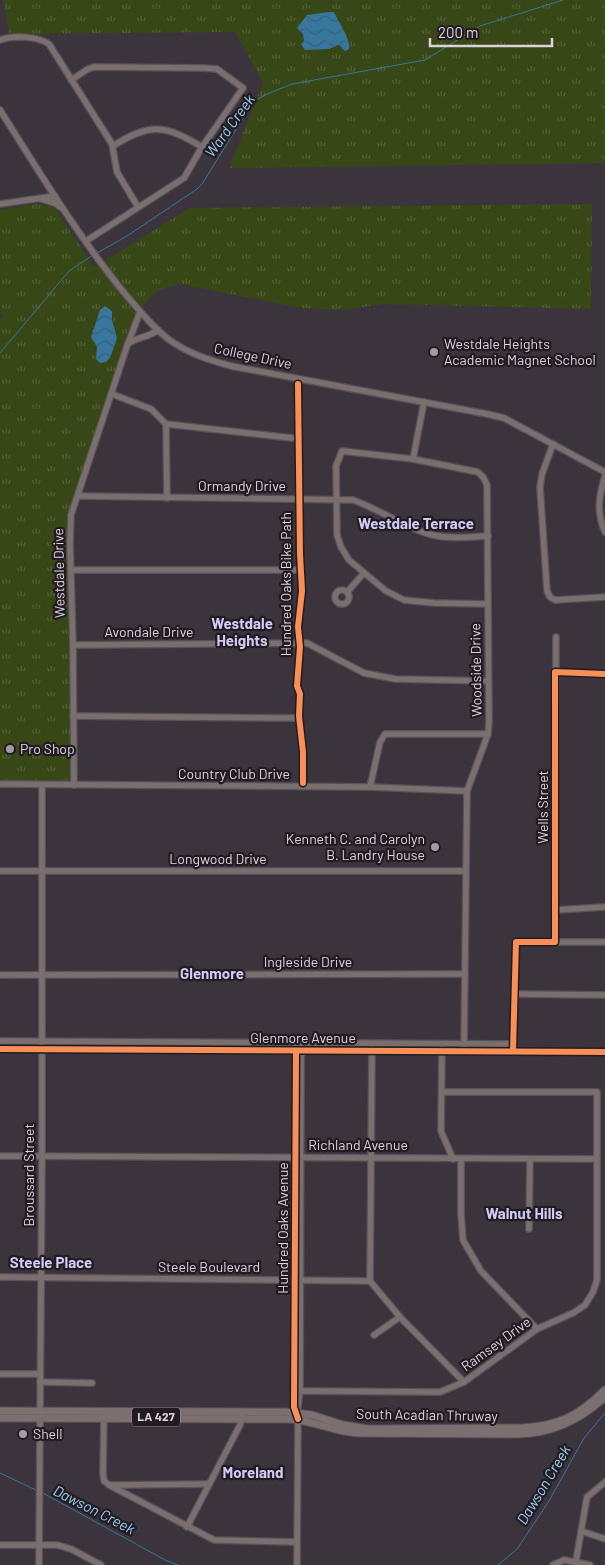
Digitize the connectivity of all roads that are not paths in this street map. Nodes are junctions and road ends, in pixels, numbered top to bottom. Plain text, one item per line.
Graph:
1 (0, 40) edge
2 (71, 80) junction
3 (0, 110) edge
4 (113, 146) junction
5 (202, 147) junction
6 (47, 184) junction
7 (55, 196) junction
8 (31, 199) junction
9 (0, 200) edge
10 (0, 204) edge
11 (138, 207) junction
12 (69, 216) junction
13 (86, 241) junction
14 (140, 312) junction
15 (158, 330) junction
16 (127, 346) junction
17 (112, 394) junction
18 (424, 402) junction
19 (166, 424) junction
20 (292, 438) dead end
21 (553, 444) junction
22 (414, 459) junction
23 (605, 472) edge
24 (605, 476) edge
25 (78, 496) junction
26 (167, 498) junction
27 (336, 499) junction
28 (605, 532) edge
29 (488, 536) junction
30 (71, 570) junction
31 (300, 570) dead end
32 (364, 573) junction
33 (347, 592) dead end
34 (605, 598) edge
35 (487, 604) junction
36 (556, 637) dead end
37 (72, 645) junction
38 (556, 672) junction
39 (605, 674) edge
40 (488, 681) junction
41 (73, 716) junction
42 (294, 718) dead end
43 (488, 734) junction
44 (0, 784) edge
45 (42, 785) junction
46 (74, 785) junction
47 (370, 787) junction
48 (467, 791) junction
49 (0, 871) edge
50 (43, 871) junction
51 (466, 871) junction
52 (605, 907) edge
53 (555, 910) junction
54 (555, 942) junction
55 (605, 942) edge
56 (465, 974) junction
57 (0, 975) edge
58 (42, 975) junction
59 (515, 994) junction
60 (605, 995) edge
61 (0, 1041) edge
62 (42, 1041) junction
63 (299, 1043) junction
64 (372, 1043) junction
65 (442, 1043) junction
66 (465, 1043) junction
67 (513, 1044) junction
68 (0, 1049) edge
69 (42, 1049) junction
70 (299, 1051) junction
71 (372, 1051) junction
72 (464, 1051) junction
73 (513, 1051) junction
74 (442, 1052) junction
75 (605, 1052) edge
76 (442, 1092) junction
77 (0, 1156) edge
78 (42, 1156) junction
79 (298, 1157) junction
80 (371, 1158) junction
81 (453, 1159) junction
82 (461, 1159) junction
83 (530, 1159) junction
84 (596, 1159) junction
85 (528, 1229) dead end
86 (0, 1277) edge
87 (41, 1278) junction
88 (297, 1280) junction
89 (370, 1281) junction
90 (400, 1317) junction
91 (537, 1329) junction
92 (374, 1334) dead end
93 (0, 1374) edge
94 (40, 1374) junction
95 (40, 1382) junction
96 (464, 1382) junction
97 (92, 1384) dead end
98 (605, 1390) edge
99 (300, 1391) junction
100 (605, 1397) edge
101 (0, 1411) edge
102 (41, 1415) junction
103 (243, 1416) junction
104 (298, 1416) junction
105 (104, 1417) junction
106 (0, 1418) edge
107 (605, 1482) edge
108 (209, 1484) junction
109 (109, 1485) junction
110 (188, 1527) junction
111 (581, 1531) junction
112 (605, 1539) edge
113 (297, 1542) junction
114 (0, 1545) edge
115 (39, 1545) junction
116 (576, 1561) junction
117 (39, 1565) edge
118 (101, 1565) edge
119 (297, 1565) edge
120 (553, 1565) edge
121 (590, 1565) edge

1 - 2 street
2 - 4 street
2 - 5 street
3 - 6 street, College Drive
4 - 5 street
4 - 11 street
5 - 11 street
6 - 7 street, College Drive
6 - 8 street
7 - 8 street
7 - 12 street, College Drive
8 - 9 street
8 - 10 street
8 - 12 street
11 - 13 street
12 - 13 street, College Drive
13 - 14 street, College Drive
14 - 15 street, College Drive
14 - 16 street, Westdale Drive
15 - 16 street
15 - 18 street, College Drive
16 - 17 street, Westdale Drive
17 - 19 street
17 - 25 street, Westdale Drive
18 - 21 street, College Drive
18 - 22 street
19 - 20 street
19 - 26 street
21 - 23 street, College Drive
21 - 34 street
22 - 27 street
22 - 29 street, Woodside Drive
24 - 28 street
25 - 26 street, Ormandy Drive
25 - 30 street, Westdale Drive
26 - 27 street, Ormandy Drive
27 - 29 street, Ormandy Drive
27 - 32 street
29 - 35 street, Woodside Drive
30 - 31 street
30 - 37 street, Westdale Drive
32 - 33 street
32 - 35 street
35 - 40 street, Woodside Drive
36 - 38 street, Wells Street
37 - 40 street, Avondale Drive
37 - 41 street, Westdale Drive
38 - 39 street
38 - 53 street, Wells Street
40 - 43 street, Woodside Drive
41 - 42 street
41 - 46 street, Westdale Drive
43 - 47 street
43 - 48 street, Woodside Drive
44 - 45 street, Country Club Drive
45 - 46 street, Country Club Drive
45 - 50 street, Broussard Street
46 - 47 street, Country Club Drive
47 - 48 street, Country Club Drive
48 - 51 street, Woodside Drive
49 - 50 street, Longwood Drive
50 - 51 street, Longwood Drive
50 - 58 street, Broussard Street
51 - 56 street, Woodside Drive
52 - 53 street
53 - 54 street, Wells Street
54 - 55 street
54 - 59 street
56 - 58 street, Ingleside Drive
56 - 66 street, Woodside Drive
57 - 58 street, Ingleside Drive
58 - 62 street, Broussard Street
59 - 60 street
59 - 67 street
61 - 62 street, Glenmore Avenue
62 - 63 street, Glenmore Avenue
62 - 69 street, Broussard Street
63 - 64 street, Glenmore Avenue
63 - 70 street, Hundred Oaks Avenue
64 - 65 street, Glenmore Avenue
64 - 71 street
65 - 66 street, Glenmore Avenue
65 - 74 street
66 - 67 street, Glenmore Avenue
66 - 72 street, Woodside Drive
67 - 73 street
68 - 69 street, Glenmore Avenue
69 - 70 street, Glenmore Avenue
69 - 78 street, Broussard Street
70 - 71 street, Glenmore Avenue
70 - 79 street, Hundred Oaks Avenue
71 - 74 street, Glenmore Avenue
71 - 80 street
72 - 73 street, Glenmore Avenue
72 - 74 street, Glenmore Avenue
73 - 75 street, Glenmore Avenue
74 - 76 street
76 - 81 street
76 - 84 street
77 - 78 street, Richland Avenue
78 - 79 street, Richland Avenue
78 - 87 street, Broussard Street
79 - 80 street, Richland Avenue
79 - 88 street, Hundred Oaks Avenue
80 - 81 street, Richland Avenue
80 - 89 street
81 - 82 street, Richland Avenue
82 - 83 street, Richland Avenue
82 - 91 street
83 - 84 street, Richland Avenue
83 - 85 street
84 - 91 street, Ramsey Drive
86 - 87 street, Steele Boulevard
87 - 88 street, Steele Boulevard
87 - 94 street, Broussard Street
88 - 89 street, Steele Boulevard
88 - 99 street, Hundred Oaks Avenue
88 - 104 street, Hundred Oaks Avenue
89 - 90 street
90 - 92 street
90 - 96 street
91 - 96 street, Ramsey Drive
93 - 94 street
94 - 95 street, Broussard Street
95 - 97 street
95 - 102 street, Broussard Street
96 - 99 street, Ramsey Drive
98 - 104 main road, South Acadian Thruway / LA 427
99 - 104 street, Hundred Oaks Avenue
100 - 104 main road, South Acadian Thruway / LA 427
101 - 102 main road, South Acadian Thruway / LA 427
102 - 103 main road, South Acadian Thruway / LA 427
102 - 105 main road, South Acadian Thruway / LA 427
102 - 106 main road, South Acadian Thruway / LA 427
102 - 115 street, Broussard Street
103 - 104 main road, South Acadian Thruway / LA 427
103 - 105 main road, South Acadian Thruway / LA 427
103 - 108 street
104 - 113 street, Hundred Oaks Avenue
105 - 109 street
107 - 111 street
108 - 109 street
108 - 110 street
109 - 110 street
110 - 113 street
111 - 112 street
111 - 116 street
113 - 119 street, Hundred Oaks Avenue
114 - 115 street
115 - 117 street, Broussard Street
115 - 118 street
116 - 120 street
116 - 121 street

